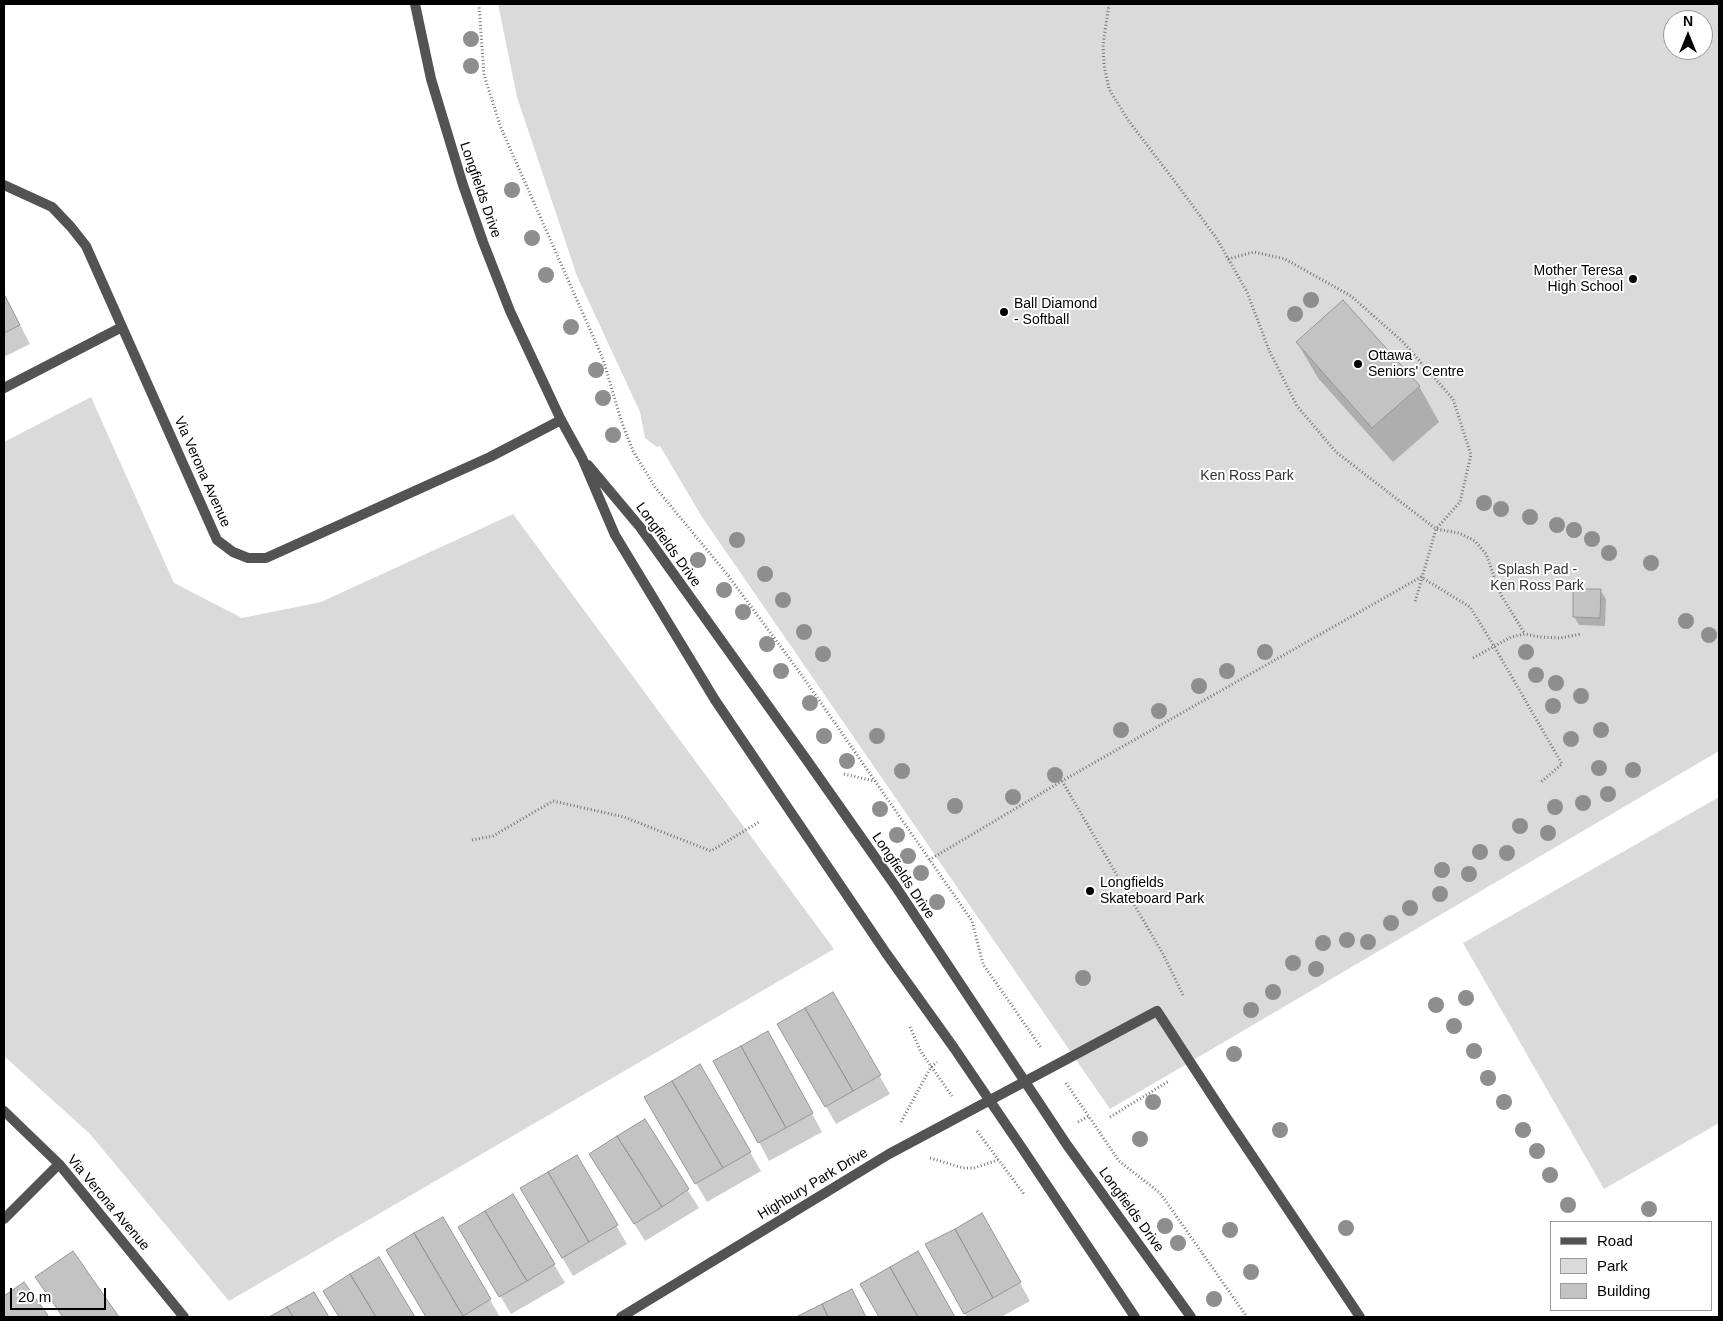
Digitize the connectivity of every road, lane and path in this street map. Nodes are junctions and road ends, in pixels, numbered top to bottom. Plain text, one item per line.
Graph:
1 (415, 4) edge
2 (479, 4) edge
3 (1108, 4) edge
4 (4, 184) edge
5 (1228, 259) junction
6 (122, 327) junction
7 (4, 388) edge
8 (561, 420) junction
9 (582, 458) junction
10 (1436, 530) junction
11 (1421, 577) junction
12 (1415, 602) dead end
13 (1525, 634) junction
14 (1582, 634) dead end
15 (1494, 646) junction
16 (1473, 658) dead end
17 (1062, 781) junction
18 (1541, 782) dead end
19 (759, 822) dead end
20 (472, 840) dead end
21 (929, 860) junction
22 (1183, 995) dead end
23 (1030, 1033) dead end
24 (931, 1067) dead end
25 (1169, 1081) dead end
26 (1024, 1082) junction
27 (989, 1100) junction
28 (4, 1111) edge
29 (1089, 1116) dead end
30 (1110, 1117) dead end
31 (899, 1149) junction
32 (889, 1154) junction
33 (59, 1164) junction
34 (981, 1166) dead end
35 (4, 1219) edge
36 (184, 1317) edge
37 (621, 1317) edge
38 (1135, 1317) edge
39 (1191, 1317) edge
40 (1247, 1317) edge
41 (1360, 1317) edge

1 - 8 street, Longfields Drive
2 - 21 path
3 - 5 path
4 - 6 street, Via Verona Avenue
5 - 10 path
5 - 10 path
6 - 7 street
6 - 8 street, Via Verona Avenue
8 - 9 street, Longfields Drive
9 - 26 street, Longfields Drive
9 - 27 street, Longfields Drive
10 - 11 path
10 - 13 path
11 - 12 path
11 - 15 path
11 - 17 path
13 - 14 path
13 - 15 path
15 - 16 path
15 - 18 path
17 - 21 path
17 - 22 path
19 - 20 path
21 - 23 path
24 - 32 path
25 - 30 path
26 - 27 street, Highbury Park Drive
26 - 39 street, Longfields Drive
26 - 41 street, Highbury Park Drive
27 - 31 street, Highbury Park Drive
27 - 38 street, Longfields Drive
28 - 33 street, Via Verona Avenue
29 - 40 path
31 - 32 street, Highbury Park Drive
31 - 34 path
32 - 37 street, Highbury Park Drive
33 - 35 street
33 - 36 street, Via Verona Avenue

